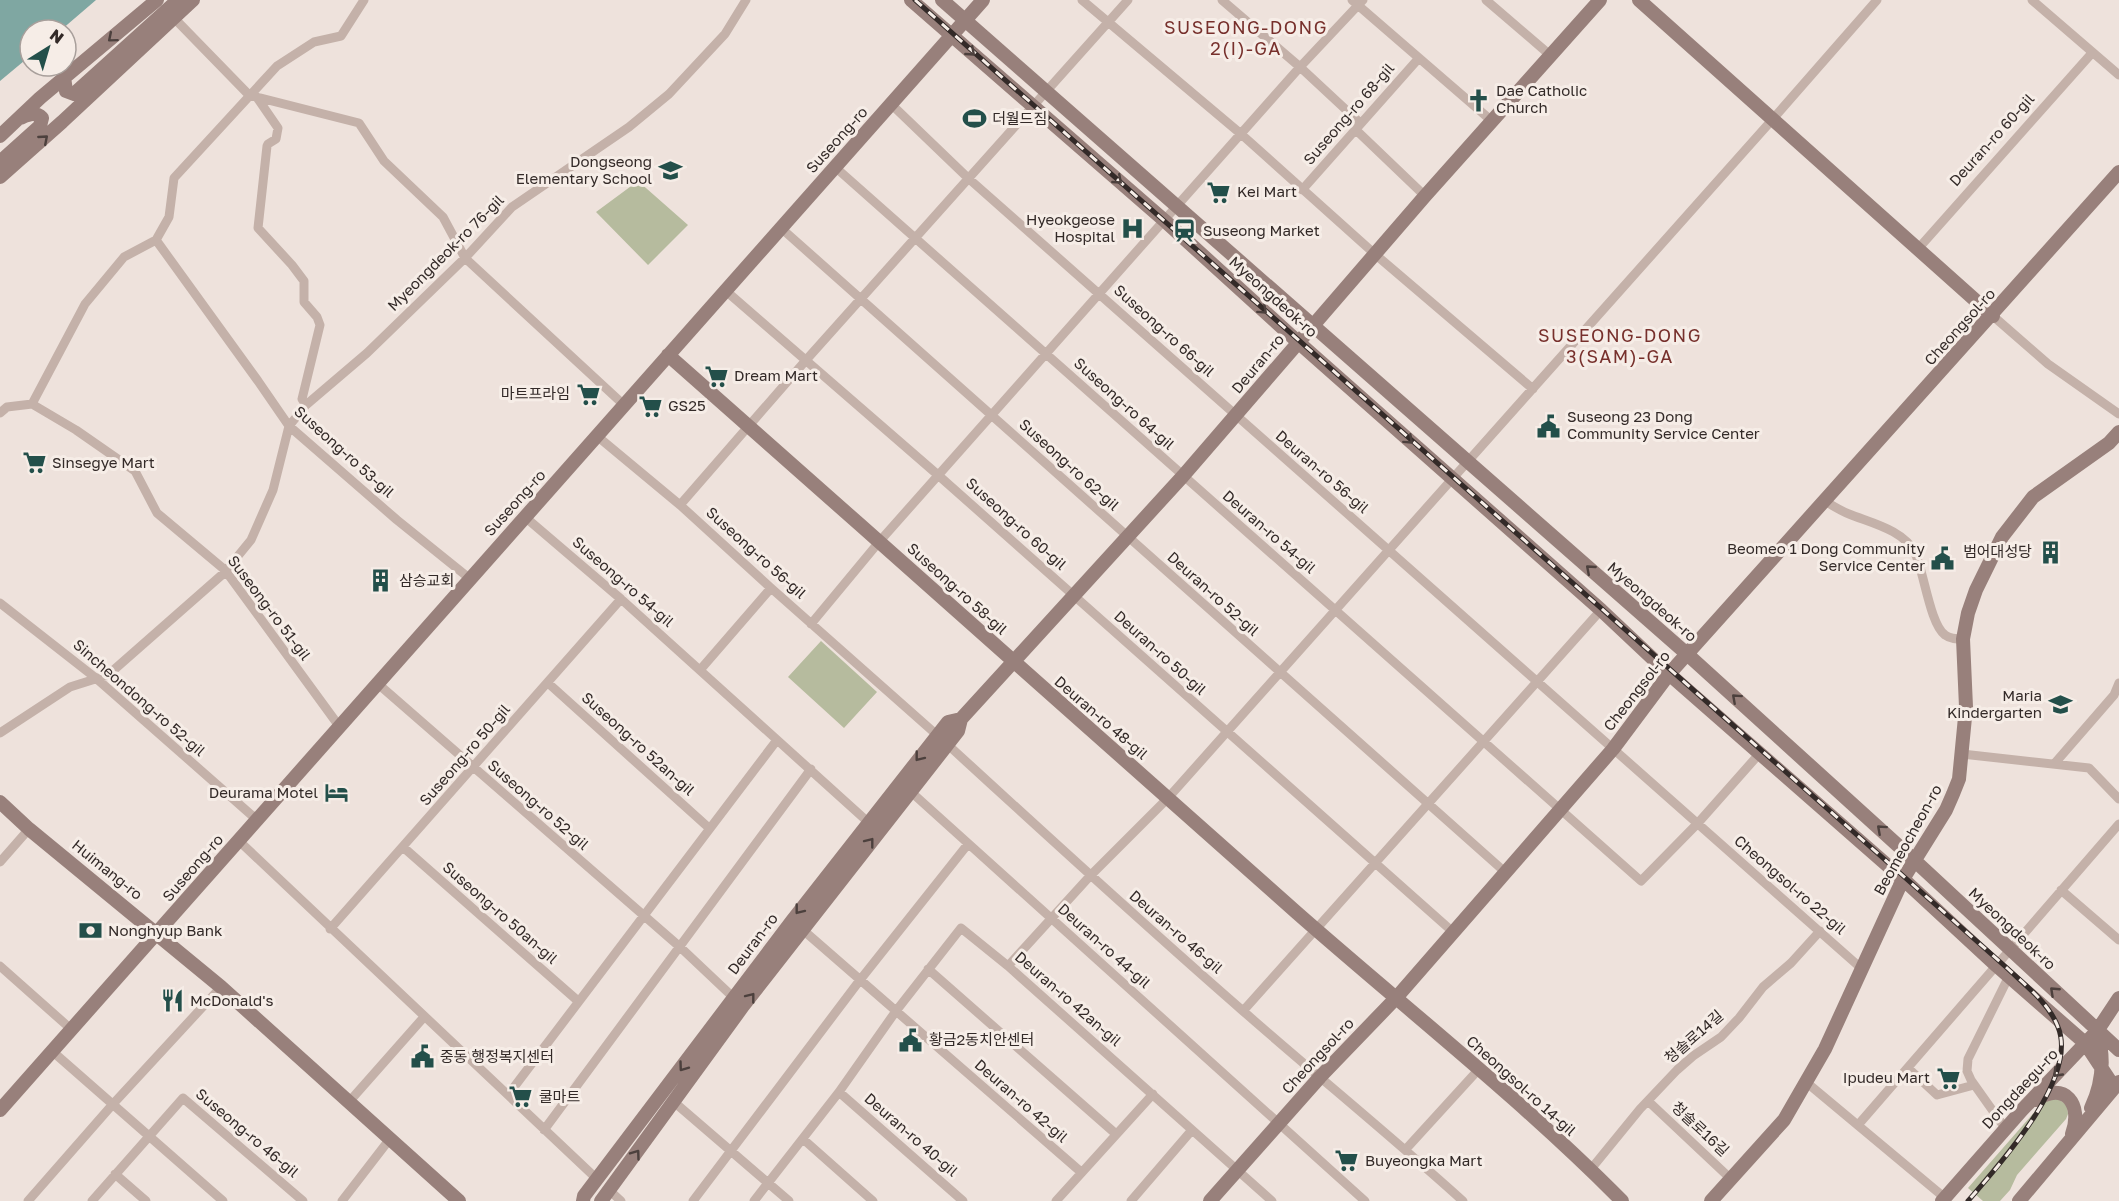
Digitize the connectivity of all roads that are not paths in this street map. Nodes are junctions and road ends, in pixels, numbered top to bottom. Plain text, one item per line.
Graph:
1 (157, 0) edge
2 (177, 0) edge
3 (193, 0) edge
4 (364, 0) edge
5 (746, 0) edge
6 (911, 0) edge
7 (942, 0) edge
8 (983, 0) edge
9 (1082, 0) edge
10 (1128, 0) edge
11 (1222, 0) edge
12 (1486, 0) edge
13 (1599, 0) edge
14 (1639, 0) edge
15 (1877, 0) edge
16 (2032, 0) edge
17 (1358, 2) edge
18 (175, 19) junction
19 (965, 20) junction
20 (1108, 22) junction
21 (952, 36) junction
22 (2092, 53) junction
23 (1550, 55) junction
24 (1419, 58) junction
25 (78, 65) edge
26 (1300, 67) junction
27 (2119, 75) edge
28 (63, 78) edge
29 (64, 78) edge
30 (1047, 91) junction
31 (252, 96) junction
32 (891, 104) junction
33 (1033, 106) junction
34 (20, 118) junction
35 (1772, 120) junction
36 (1493, 122) junction
37 (1355, 129) junction
38 (1241, 134) junction
39 (0, 136) edge
40 (0, 162) edge
41 (835, 167) junction
42 (2119, 172) edge
43 (0, 177) edge
44 (968, 178) junction
45 (1302, 190) junction
46 (1425, 196) junction
47 (1177, 207) junction
48 (1166, 221) junction
49 (781, 228) junction
50 (916, 239) junction
51 (156, 240) junction
52 (1917, 250) junction
53 (1376, 255) junction
54 (465, 258) junction
55 (726, 291) junction
56 (1099, 293) junction
57 (861, 299) junction
58 (1993, 315) junction
59 (1313, 325) junction
60 (1298, 342) junction
61 (1046, 354) junction
62 (668, 355) junction
63 (807, 359) junction
64 (1533, 389) junction
65 (32, 404) junction
66 (306, 405) junction
67 (624, 405) junction
68 (0, 413) edge
69 (2119, 414) edge
70 (992, 415) junction
71 (1235, 416) junction
72 (289, 426) junction
73 (749, 426) junction
74 (2119, 432) edge
75 (597, 436) junction
76 (1468, 462) junction
77 (938, 475) junction
78 (1183, 476) junction
79 (1452, 479) junction
80 (1826, 501) junction
81 (680, 505) junction
82 (525, 517) junction
83 (1127, 537) junction
84 (879, 542) junction
85 (1388, 550) junction
86 (225, 570) junction
87 (470, 578) junction
88 (771, 588) junction
89 (1074, 596) junction
90 (621, 599) junction
91 (0, 603) edge
92 (1335, 610) junction
93 (1600, 610) junction
94 (811, 624) junction
95 (1963, 639) junction
96 (1687, 654) junction
97 (1012, 662) junction
98 (700, 670) junction
99 (1280, 673) junction
100 (1669, 674) junction
101 (97, 679) junction
102 (1537, 681) junction
103 (377, 683) junction
104 (548, 683) junction
105 (2119, 683) edge
106 (339, 726) junction
107 (1227, 732) junction
108 (0, 733) edge
109 (942, 739) junction
110 (777, 740) junction
111 (1483, 741) junction
112 (1613, 749) junction
113 (1760, 753) junction
114 (1962, 754) junction
115 (2055, 763) junction
116 (473, 768) junction
117 (811, 769) junction
118 (910, 791) junction
119 (1168, 798) junction
120 (2119, 799) edge
121 (0, 802) edge
122 (1428, 804) junction
123 (1560, 810) junction
124 (256, 819) junction
125 (868, 822) junction
126 (1698, 824) junction
127 (2119, 824) edge
128 (709, 828) junction
129 (30, 829) junction
130 (239, 841) junction
131 (968, 844) junction
132 (403, 847) junction
133 (1914, 860) junction
134 (0, 862) edge
135 (1374, 864) junction
136 (1505, 872) junction
137 (1090, 876) junction
138 (1903, 879) junction
139 (2061, 890) junction
140 (643, 916) junction
141 (1052, 920) junction
142 (330, 928) junction
143 (803, 930) junction
144 (1316, 930) junction
145 (1820, 931) junction
146 (1453, 932) junction
147 (158, 934) junction
148 (2119, 940) edge
149 (680, 947) junction
150 (2010, 949) junction
151 (0, 966) edge
152 (1008, 966) junction
153 (1997, 966) junction
154 (928, 969) junction
155 (1862, 969) junction
156 (2009, 976) junction
157 (860, 980) junction
158 (221, 987) junction
159 (734, 998) junction
160 (1396, 998) junction
161 (2119, 998) edge
162 (578, 1001) junction
163 (896, 1011) junction
164 (1243, 1011) junction
165 (424, 1017) junction
166 (72, 1030) junction
167 (2097, 1031) junction
168 (2085, 1043) junction
169 (2101, 1046) junction
170 (2119, 1049) edge
171 (52, 1052) junction
172 (2102, 1067) junction
173 (1908, 1068) junction
174 (1479, 1069) junction
175 (1320, 1077) junction
176 (1806, 1082) junction
177 (2118, 1084) edge
178 (1974, 1085) junction
179 (838, 1092) junction
180 (1933, 1093) junction
181 (1153, 1094) junction
182 (508, 1095) junction
183 (1648, 1101) junction
184 (674, 1102) junction
185 (348, 1103) junction
186 (1929, 1103) dead end
187 (113, 1104) junction
188 (0, 1110) edge
189 (2022, 1110) junction
190 (1277, 1123) junction
191 (1858, 1125) junction
192 (2082, 1126) junction
193 (2006, 1128) junction
194 (544, 1130) junction
195 (1192, 1130) junction
196 (1116, 1134) junction
197 (148, 1137) junction
198 (389, 1140) junction
199 (803, 1140) junction
200 (2070, 1141) junction
201 (1406, 1149) junction
202 (731, 1151) junction
203 (1591, 1169) junction
204 (1236, 1170) junction
205 (1081, 1172) junction
206 (115, 1174) junction
207 (1732, 1179) junction
208 (598, 1180) junction
209 (768, 1183) junction
210 (605, 1196) edge
211 (1943, 1199) edge
212 (28, 1201) edge
213 (92, 1201) edge
214 (146, 1201) edge
215 (223, 1201) edge
216 (303, 1201) edge
217 (342, 1201) edge
218 (459, 1201) edge
219 (583, 1201) edge
220 (621, 1201) edge
221 (693, 1201) edge
222 (754, 1201) edge
223 (789, 1201) edge
224 (873, 1201) edge
225 (963, 1201) edge
226 (1056, 1201) edge
227 (1131, 1201) edge
228 (1210, 1201) edge
229 (1272, 1201) edge
230 (1365, 1201) edge
231 (1463, 1201) edge
232 (1622, 1201) edge
233 (1711, 1201) edge
234 (2019, 1201) edge

1 -> 25 main road
2 - 29 main road
3 - 18 main road
4 - 31 street
5 - 54 street, Myeongdeok-ro 76-gil
6 - 21 main road, Myeongdeok-ro
7 - 19 main road, Myeongdeok-ro
8 - 19 main road, Suseong-ro
9 - 20 street
10 - 20 street
11 - 26 street
12 - 23 street
13 - 23 main road, Deuran-ro
14 - 35 main road
15 - 35 street
16 - 22 street
17 - 24 street
17 - 26 street
18 - 31 street
43 -> 18 main road
19 - 21 main road, Suseong-ro
19 - 30 main road, Myeongdeok-ro
20 - 30 street
20 - 38 street
21 - 32 main road, Suseong-ro
21 -> 33 main road, Myeongdeok-ro
22 - 27 street
22 - 52 street, Deuran-ro 60-gil
23 - 36 main road, Deuran-ro
24 - 36 street
24 - 37 street, Suseong-ro 68-gil
26 - 37 street
26 - 38 street
28 - 34 main road
30 - 33 street
30 - 47 main road, Myeongdeok-ro
31 - 51 street
31 - 54 street
31 - 66 street
32 - 41 main road, Suseong-ro
32 - 44 street, Suseong-ro 66-gil
33 - 44 street
33 -> 48 main road, Myeongdeok-ro
34 - 39 main road
34 - 40 main road
35 - 52 main road
35 - 64 street
36 - 46 main road, Deuran-ro
37 - 45 street, Suseong-ro 68-gil
37 - 46 street
38 - 45 street
38 - 47 street
41 - 49 main road, Suseong-ro
41 - 50 street, Suseong-ro 64-gil
42 - 58 main road, Cheongsol-ro
44 - 50 street
44 - 56 street, Suseong-ro 66-gil
45 - 53 street
46 - 53 main road, Deuran-ro
47 - 48 street
47 - 59 main road, Myeongdeok-ro
48 - 56 street, Suseong-ro 66-gil
48 -> 60 main road, Myeongdeok-ro
49 - 55 main road, Suseong-ro
49 - 57 street, Suseong-ro 62-gil
50 - 57 street
50 - 61 street, Suseong-ro 64-gil
51 - 65 street
51 - 72 street, Suseong-ro 53-gil
52 - 58 main road
53 - 59 main road, Deuran-ro
53 - 64 street
54 - 66 street, Myeongdeok-ro 76-gil
54 - 67 street
55 - 62 main road, Suseong-ro
55 - 63 street, Suseong-ro 60-gil
56 - 61 street
56 - 71 street, Suseong-ro 66-gil
57 - 63 street
57 - 70 street, Suseong-ro 62-gil
58 - 69 street
58 - 80 main road, Cheongsol-ro
59 - 60 main road, Deuran-ro
59 - 76 main road, Myeongdeok-ro
60 - 71 main road, Deuran-ro
60 -> 79 main road, Myeongdeok-ro
61 - 70 street
61 - 78 street, Suseong-ro 64-gil
62 - 67 main road, Suseong-ro
62 - 73 main road, Suseong-ro 58-gil
63 - 73 street
63 - 77 street, Suseong-ro 60-gil
64 - 76 street
65 - 68 street
65 - 86 street, Suseong-ro 51-gil
66 - 72 street, Myeongdeok-ro 76-gil
67 - 75 main road, Suseong-ro
70 - 77 street
70 - 83 street, Suseong-ro 62-gil
71 - 78 main road, Deuran-ro
71 - 85 street, Deuran-ro 56-gil
72 - 86 street, Myeongdeok-ro 76-gil
72 - 87 street, Suseong-ro 53-gil
73 - 81 street
73 - 84 main road, Suseong-ro 58-gil
74 - 95 main road, Beomeocheon-ro
75 - 81 street, Suseong-ro 56-gil
75 - 82 main road, Suseong-ro
76 - 79 street
96 -> 76 main road, Myeongdeok-ro
77 - 84 street
77 - 89 street, Suseong-ro 60-gil
78 - 83 main road, Deuran-ro
78 - 92 street, Deuran-ro 54-gil
79 - 85 street
79 - 93 main road, Myeongdeok-ro
80 - 95 street
80 - 96 main road, Cheongsol-ro
81 - 88 street, Suseong-ro 56-gil
82 - 87 main road, Suseong-ro
82 - 90 street, Suseong-ro 54-gil
83 - 89 main road, Deuran-ro
83 - 99 street, Deuran-ro 52-gil
84 - 94 street
84 - 97 main road, Suseong-ro 58-gil
85 - 92 street
85 - 102 street, Deuran-ro 56-gil
86 - 101 street, Myeongdeok-ro 76-gil
86 - 106 street, Suseong-ro 51-gil
87 - 103 main road, Suseong-ro
88 - 94 street, Suseong-ro 56-gil
88 - 98 street
89 - 97 main road, Deuran-ro
89 - 107 street, Deuran-ro 50-gil
90 - 98 street, Suseong-ro 54-gil
90 - 104 street, Suseong-ro 50-gil
91 - 101 street, Sincheondong-ro 52-gil
92 - 99 street
92 - 111 street, Deuran-ro 54-gil
93 - 100 main road, Myeongdeok-ro
93 - 102 street
94 - 109 street, Suseong-ro 56-gil
95 - 114 main road, Beomeocheon-ro
96 - 100 main road, Cheongsol-ro
133 -> 96 main road, Myeongdeok-ro
97 - 109 main road, Deuran-ro
97 - 119 main road, Deuran-ro 48-gil
98 - 110 street, Suseong-ro 54-gil
99 - 107 street
99 - 122 street, Deuran-ro 52-gil
100 - 112 main road, Cheongsol-ro
100 - 113 main road, Myeongdeok-ro
101 - 108 street, Myeongdeok-ro 76-gil
101 - 124 street, Sincheondong-ro 52-gil
102 - 111 street
102 - 112 street, Deuran-ro 56-gil
103 - 106 main road, Suseong-ro
103 - 116 street, Suseong-ro 52-gil
104 - 116 street, Suseong-ro 50-gil
104 - 128 street, Suseong-ro 52an-gil
105 - 115 street
106 - 124 main road, Suseong-ro
107 - 119 street
107 - 135 street, Deuran-ro 50-gil
109 - 118 main road, Deuran-ro
109 -> 125 main road, Deuran-ro
109 - 137 street, Deuran-ro 46-gil
110 - 117 street, Suseong-ro 54-gil
110 - 128 street
111 - 122 street
111 - 123 street, Deuran-ro 54-gil
112 - 123 main road, Cheongsol-ro
112 - 126 street, Cheongsol-ro 22-gil
113 - 126 street
113 - 138 main road, Myeongdeok-ro
114 - 115 street
114 - 133 main road, Beomeocheon-ro
115 - 120 street
116 - 132 street, Suseong-ro 50-gil
116 - 140 street, Suseong-ro 52-gil
117 - 125 street, Suseong-ro 54-gil
117 - 149 street
118 - 131 street, Deuran-ro 44-gil
143 -> 118 main road, Deuran-ro
119 - 137 street
119 - 144 main road, Deuran-ro 48-gil
121 - 129 main road, Huimang-ro
122 - 135 street
122 - 136 street, Deuran-ro 52-gil
123 - 126 street, Deuran-ro 54-gil
123 - 136 main road, Cheongsol-ro
124 - 130 main road, Suseong-ro
125 -> 159 main road, Deuran-ro
126 - 145 street, Cheongsol-ro 22-gil
127 - 139 street
128 - 140 street
129 - 134 street
129 - 147 main road, Huimang-ro
130 - 142 street
130 - 147 main road, Suseong-ro
131 - 141 street, Deuran-ro 44-gil
131 - 157 street
132 - 142 street, Suseong-ro 50-gil
132 - 162 street, Suseong-ro 50an-gil
133 - 138 main road, Beomeocheon-ro
133 - 150 main road, Myeongdeok-ro
135 - 144 street
135 - 146 street, Deuran-ro 50-gil
136 - 146 main road, Cheongsol-ro
137 - 141 street
137 - 164 street, Deuran-ro 46-gil
138 - 153 main road, Myeongdeok-ro
138 - 155 main road, Beomeocheon-ro
139 - 148 street
139 - 150 street
140 - 149 street, Suseong-ro 52-gil
140 - 162 street
141 - 152 street
141 - 190 street, Deuran-ro 44-gil
142 - 165 street
143 - 157 street, Deuran-ro 42-gil
184 -> 143 main road, Deuran-ro
144 - 160 main road, Deuran-ro 48-gil
144 - 164 street
145 - 155 street, Cheongsol-ro 22-gil
145 - 183 street, 청솔로14길
146 - 160 main road, Cheongsol-ro
147 - 158 main road, Huimang-ro
147 - 166 main road, Suseong-ro
149 - 159 street, Suseong-ro 52-gil
149 - 194 street
150 - 153 street
167 -> 150 main road, Myeongdeok-ro
151 - 166 street
152 - 154 street, Deuran-ro 42an-gil
152 - 181 street, Deuran-ro 42an-gil
153 - 156 main road, Myeongdeok-ro
153 - 173 street
154 - 163 street, Deuran-ro 42an-gil
154 - 196 street
155 - 176 main road, Beomeocheon-ro
156 - 168 main road, Myeongdeok-ro
156 - 178 street
157 - 163 street, Deuran-ro 42-gil
157 - 202 street
158 - 185 main road, Huimang-ro
158 - 187 street
159 -> 208 main road, Deuran-ro
160 - 174 main road, Cheongsol-ro 14-gil
160 - 175 main road, Cheongsol-ro
161 - 167 main road, Dongdaegu-ro
162 - 182 street
163 - 179 street
163 - 205 street, Deuran-ro 42-gil
164 - 175 street, Deuran-ro 46-gil
165 - 182 street
165 - 185 street
166 - 171 main road, Suseong-ro
167 - 168 main road, Dongdaegu-ro
167 - 169 main road
167 - 170 main road, Myeongdeok-ro
168 - 169 main road
168 - 172 main road, Myeongdeok-ro
168 -> 189 main road, Dongdaegu-ro
169 - 170 main road
169 - 172 main road
171 - 187 street
171 - 188 main road, Suseong-ro
172 - 177 main road, Myeongdeok-ro
172 - 192 main road
173 - 180 street
173 - 191 street
174 - 201 street
174 - 203 main road, Cheongsol-ro 14-gil
175 - 190 main road, Cheongsol-ro
175 - 201 street, Deuran-ro 46-gil
176 - 191 street
176 - 207 main road, Beomeocheon-ro
177 - 192 main road
178 - 180 street
178 - 193 street
179 - 199 street
179 - 225 street, Deuran-ro 40-gil
180 - 186 street
181 - 195 street, Deuran-ro 42an-gil
181 - 196 street
182 - 194 street
183 - 203 street, 청솔로14길
183 - 207 street, 청솔로16길
184 - 202 street
210 -> 184 main road, Deuran-ro
185 - 198 main road, Huimang-ro
187 - 197 street
187 - 212 street
189 - 193 main road, Dongdaegu-ro
189 - 200 main road
190 - 204 main road, Cheongsol-ro
190 - 230 street
191 - 211 street
192 - 200 main road
193 - 211 main road, Dongdaegu-ro
194 - 208 street
195 - 204 street, Deuran-ro 42an-gil
195 - 227 street
196 - 205 street
197 - 206 street
197 - 215 street
197 - 216 street, Suseong-ro 46-gil
198 - 217 street
198 - 218 main road, Huimang-ro
199 - 209 street
199 - 224 street
200 - 234 main road
201 - 231 street, Deuran-ro 46-gil
202 - 209 street
202 - 221 street
203 - 232 main road, Cheongsol-ro 14-gil
204 - 228 main road, Cheongsol-ro
204 - 229 street, Deuran-ro 42an-gil
205 - 226 street
206 - 213 street
206 - 214 street
207 - 233 main road, Beomeocheon-ro
208 - 219 main road, Deuran-ro
209 - 222 street
209 - 223 street
210 - 220 street, Deuran-ro

